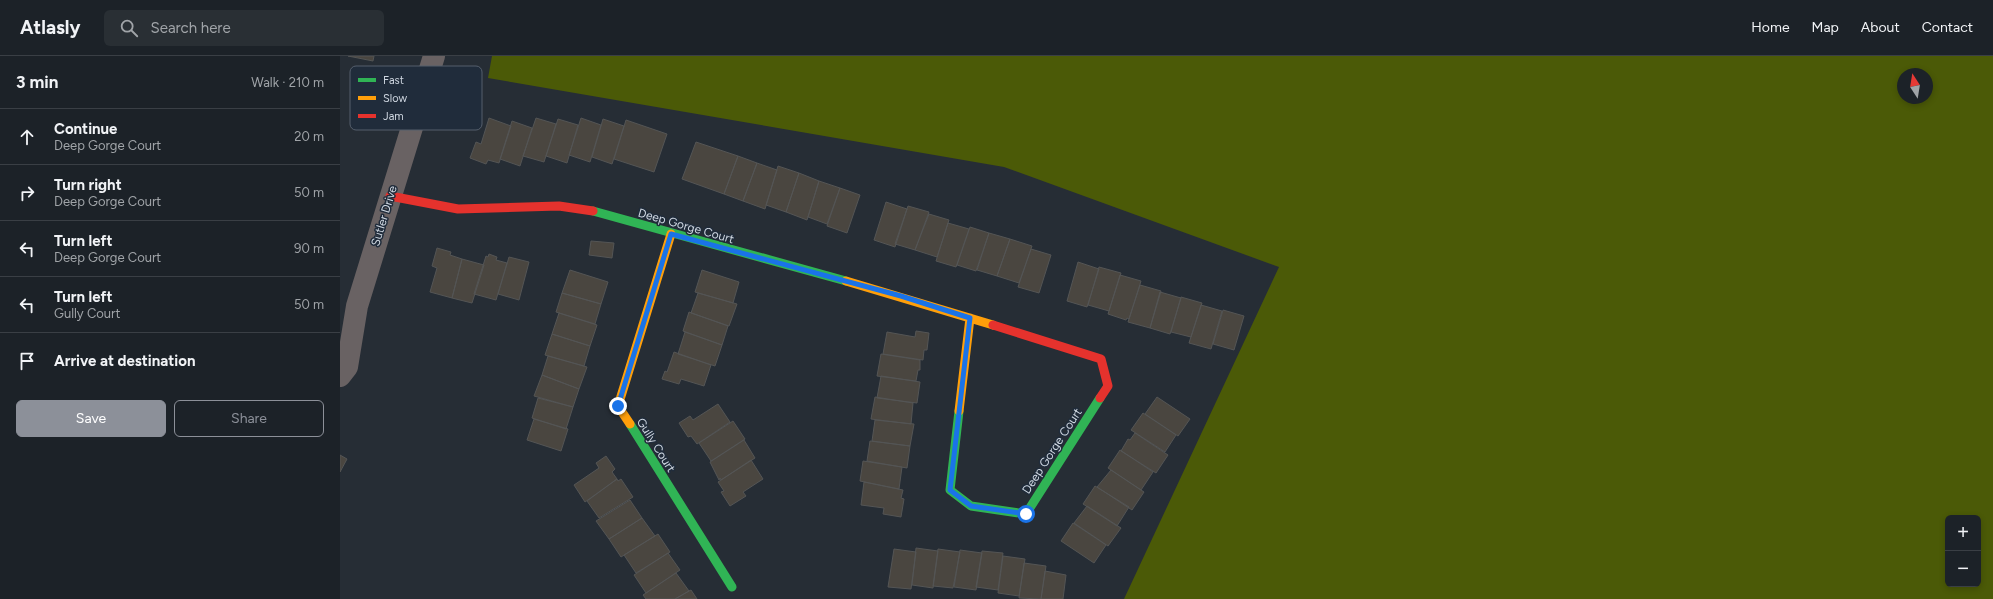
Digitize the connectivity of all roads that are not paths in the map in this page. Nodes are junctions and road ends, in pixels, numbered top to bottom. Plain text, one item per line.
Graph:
1 (434, 56) edge
2 (431, 66) edge
3 (411, 130) edge
4 (390, 196) junction
5 (671, 234) junction
6 (970, 318) junction
7 (342, 369) edge
8 (732, 587) dead end

1 - 2 street, Sutler Drive
3 - 4 street, Sutler Drive
4 - 5 street, Deep Gorge Court
4 - 7 street, Sutler Drive
5 - 6 street, Deep Gorge Court
5 - 8 street, Gully Court
6 - 6 street, Deep Gorge Court

